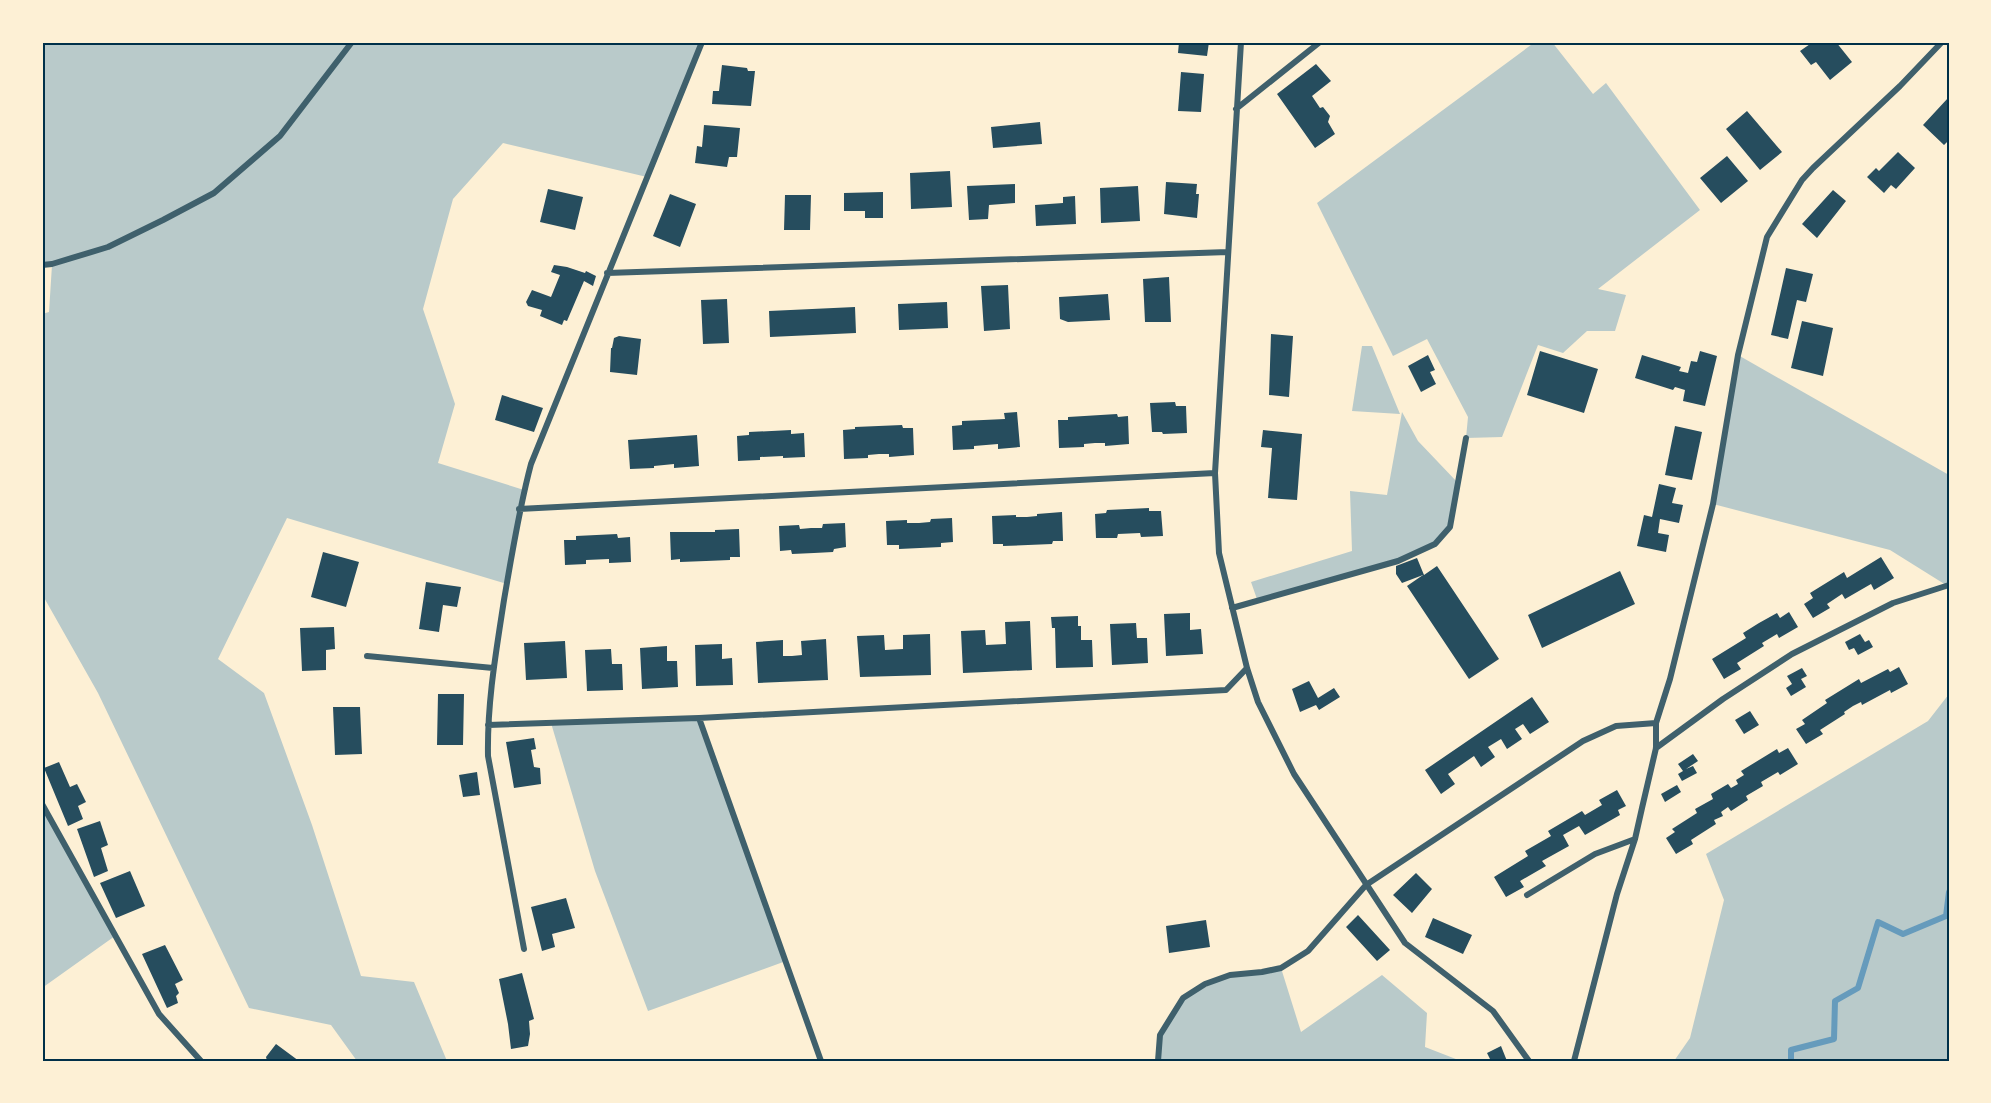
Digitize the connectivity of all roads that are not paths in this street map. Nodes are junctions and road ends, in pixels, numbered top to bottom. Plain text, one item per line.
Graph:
1 (352, 42) edge
2 (702, 42) edge
3 (1241, 42) edge
4 (1320, 42) edge
5 (1942, 42) edge
6 (1236, 109) junction
7 (1228, 252) junction
8 (42, 266) edge
9 (607, 273) junction
10 (1466, 438) dead end
11 (1215, 473) junction
12 (519, 509) junction
13 (1949, 585) edge
14 (1232, 608) junction
15 (367, 656) dead end
16 (493, 668) junction
17 (1247, 668) junction
18 (699, 718) junction
19 (1656, 723) junction
20 (488, 725) junction
21 (1656, 748) junction
22 (42, 804) edge
23 (1635, 839) junction
24 (1366, 885) junction
25 (1527, 895) dead end
26 (524, 949) dead end
27 (201, 1061) edge
28 (821, 1061) edge
29 (1158, 1061) edge
30 (1529, 1061) edge
31 (1574, 1061) edge

1 - 8 street
2 - 9 street
3 - 6 street
4 - 6 street
5 - 19 street
6 - 7 street
7 - 9 street
7 - 11 street
9 - 12 street
10 - 14 street
11 - 12 street
11 - 14 street
12 - 16 street
13 - 21 street
14 - 17 street
15 - 16 street
16 - 20 street
17 - 18 street
17 - 24 street
18 - 20 street
18 - 28 street
19 - 21 street
19 - 24 street
20 - 26 street
21 - 23 street
22 - 27 street
23 - 25 street
23 - 31 street
24 - 29 street
24 - 30 street

